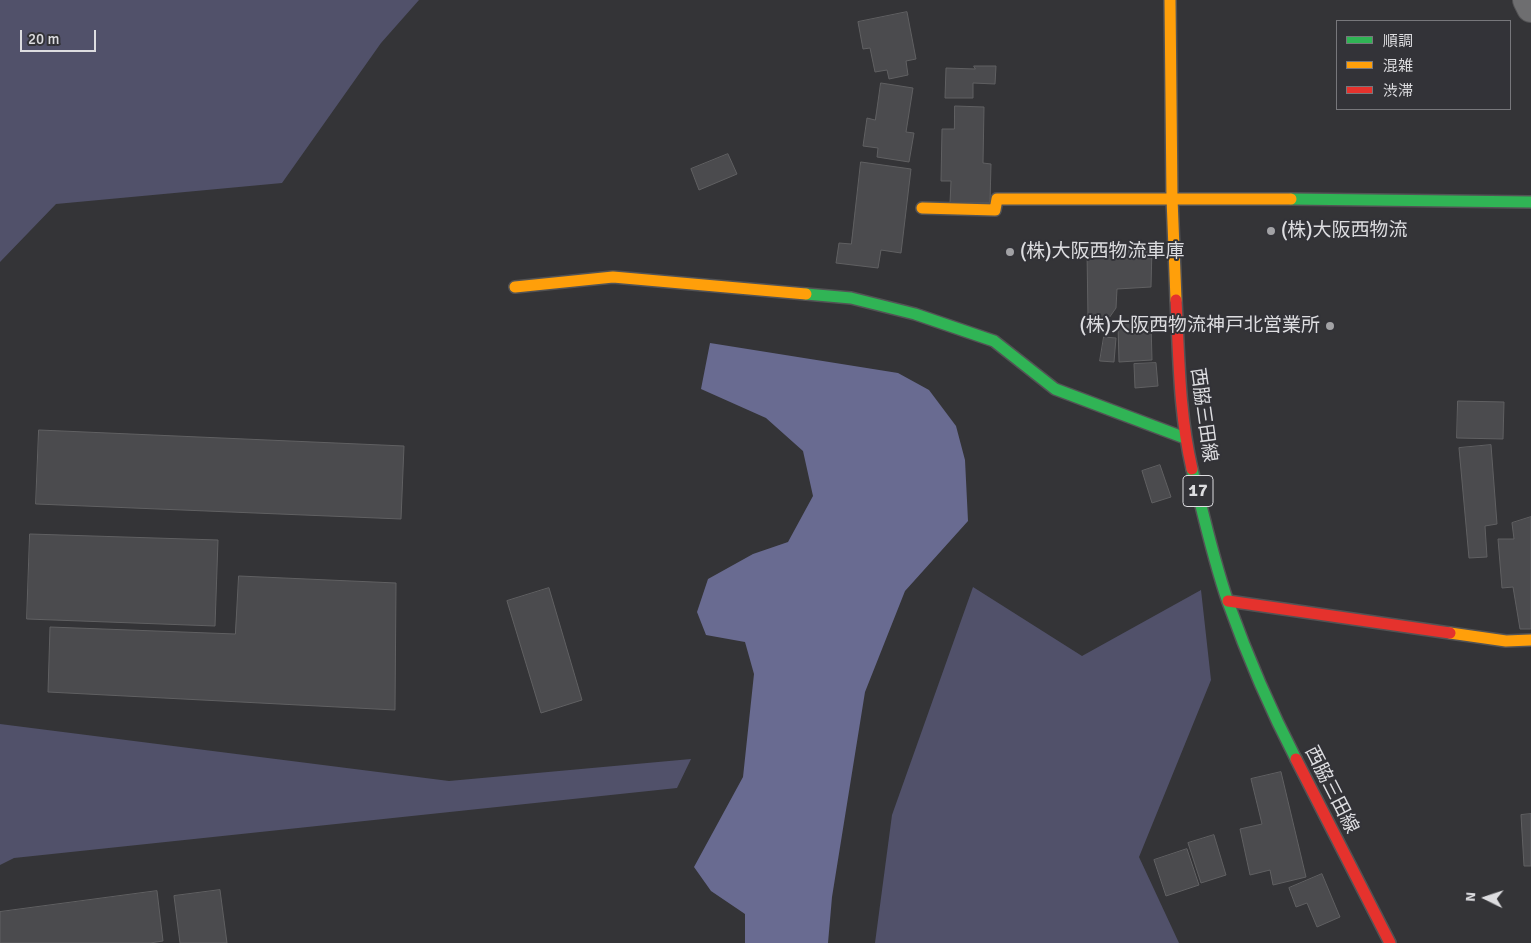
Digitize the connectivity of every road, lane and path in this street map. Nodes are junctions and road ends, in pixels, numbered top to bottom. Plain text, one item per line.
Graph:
1 (1170, 0) edge
2 (1527, 0) edge
3 (1531, 8) edge
4 (1172, 198) junction
5 (1531, 202) edge
6 (922, 208) dead end
7 (515, 287) dead end
8 (1185, 438) junction
9 (1228, 601) junction
10 (1531, 640) edge
11 (1390, 943) edge

1 - 4 street, 西脇三田線 / 17
2 - 3 street
4 - 5 street
4 - 6 street
4 - 8 street, 西脇三田線 / 17
7 - 8 street
8 - 9 street, 西脇三田線 / 17
9 - 10 street
9 - 11 street, 西脇三田線 / 17

